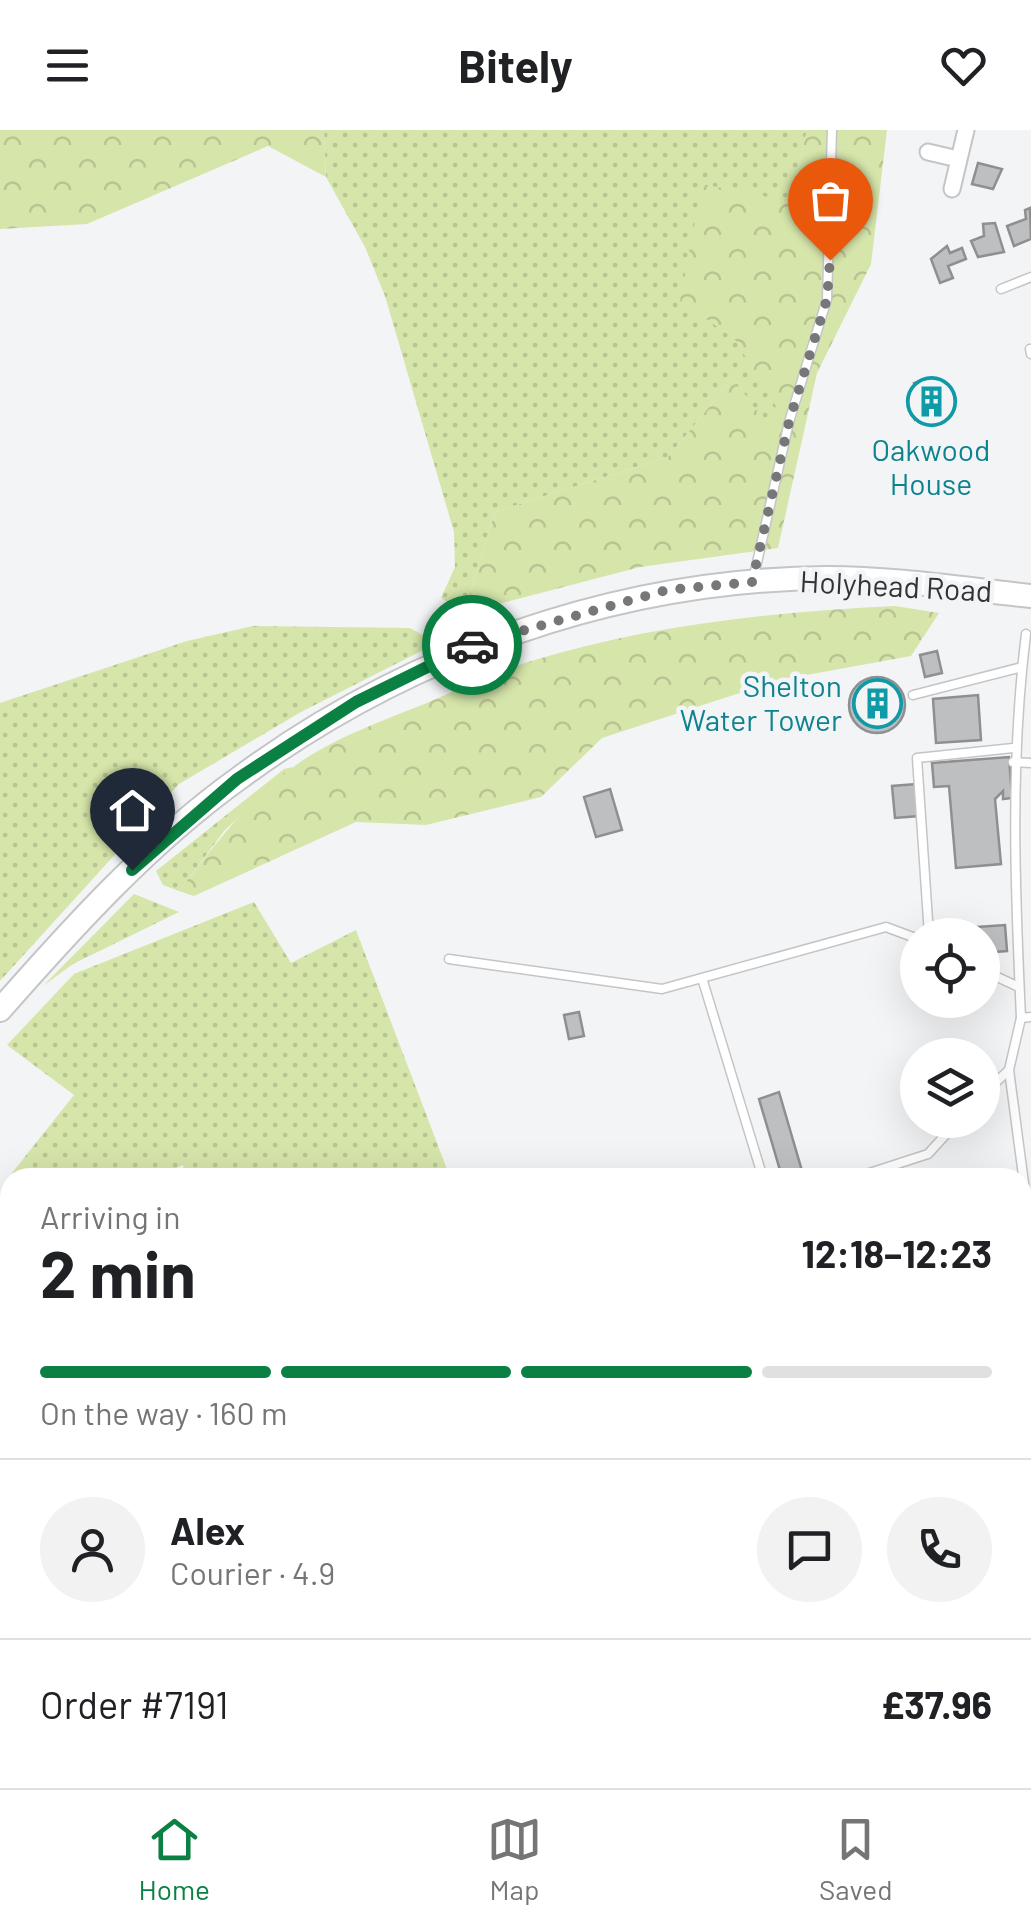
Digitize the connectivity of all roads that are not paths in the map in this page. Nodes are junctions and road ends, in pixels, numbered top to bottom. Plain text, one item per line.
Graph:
1 (832, 130) edge
2 (966, 130) edge
3 (928, 152) dead end
4 (958, 159) junction
5 (952, 188) dead end
6 (1031, 278) edge
7 (1001, 289) dead end
8 (752, 582) junction
9 (1031, 596) edge
10 (1026, 634) dead end
11 (1022, 667) junction
12 (913, 695) dead end
13 (1013, 748) junction
14 (1014, 762) junction
15 (1031, 763) edge
16 (928, 918) edge
17 (900, 932) edge
18 (449, 959) dead end
19 (702, 978) junction
20 (1000, 978) edge
21 (1020, 987) junction
22 (0, 1010) edge
23 (1026, 1017) edge
24 (1010, 1070) junction
25 (1000, 1079) edge
26 (943, 1138) edge
27 (760, 1168) edge
28 (885, 1168) edge
29 (1022, 1168) edge

1 - 8 lane
2 - 4 street
3 - 4 street
4 - 5 street
6 - 7 lane
8 - 9 main road, Holyhead Road
8 - 22 main road, Holyhead Road
10 - 11 lane
11 - 12 lane
11 - 13 lane
13 - 14 lane
13 - 16 lane
14 - 15 lane
14 - 21 lane
17 - 19 lane
18 - 19 lane
19 - 27 lane
20 - 21 lane
21 - 23 lane
23 - 24 lane
24 - 25 lane
24 - 29 lane
26 - 28 lane

